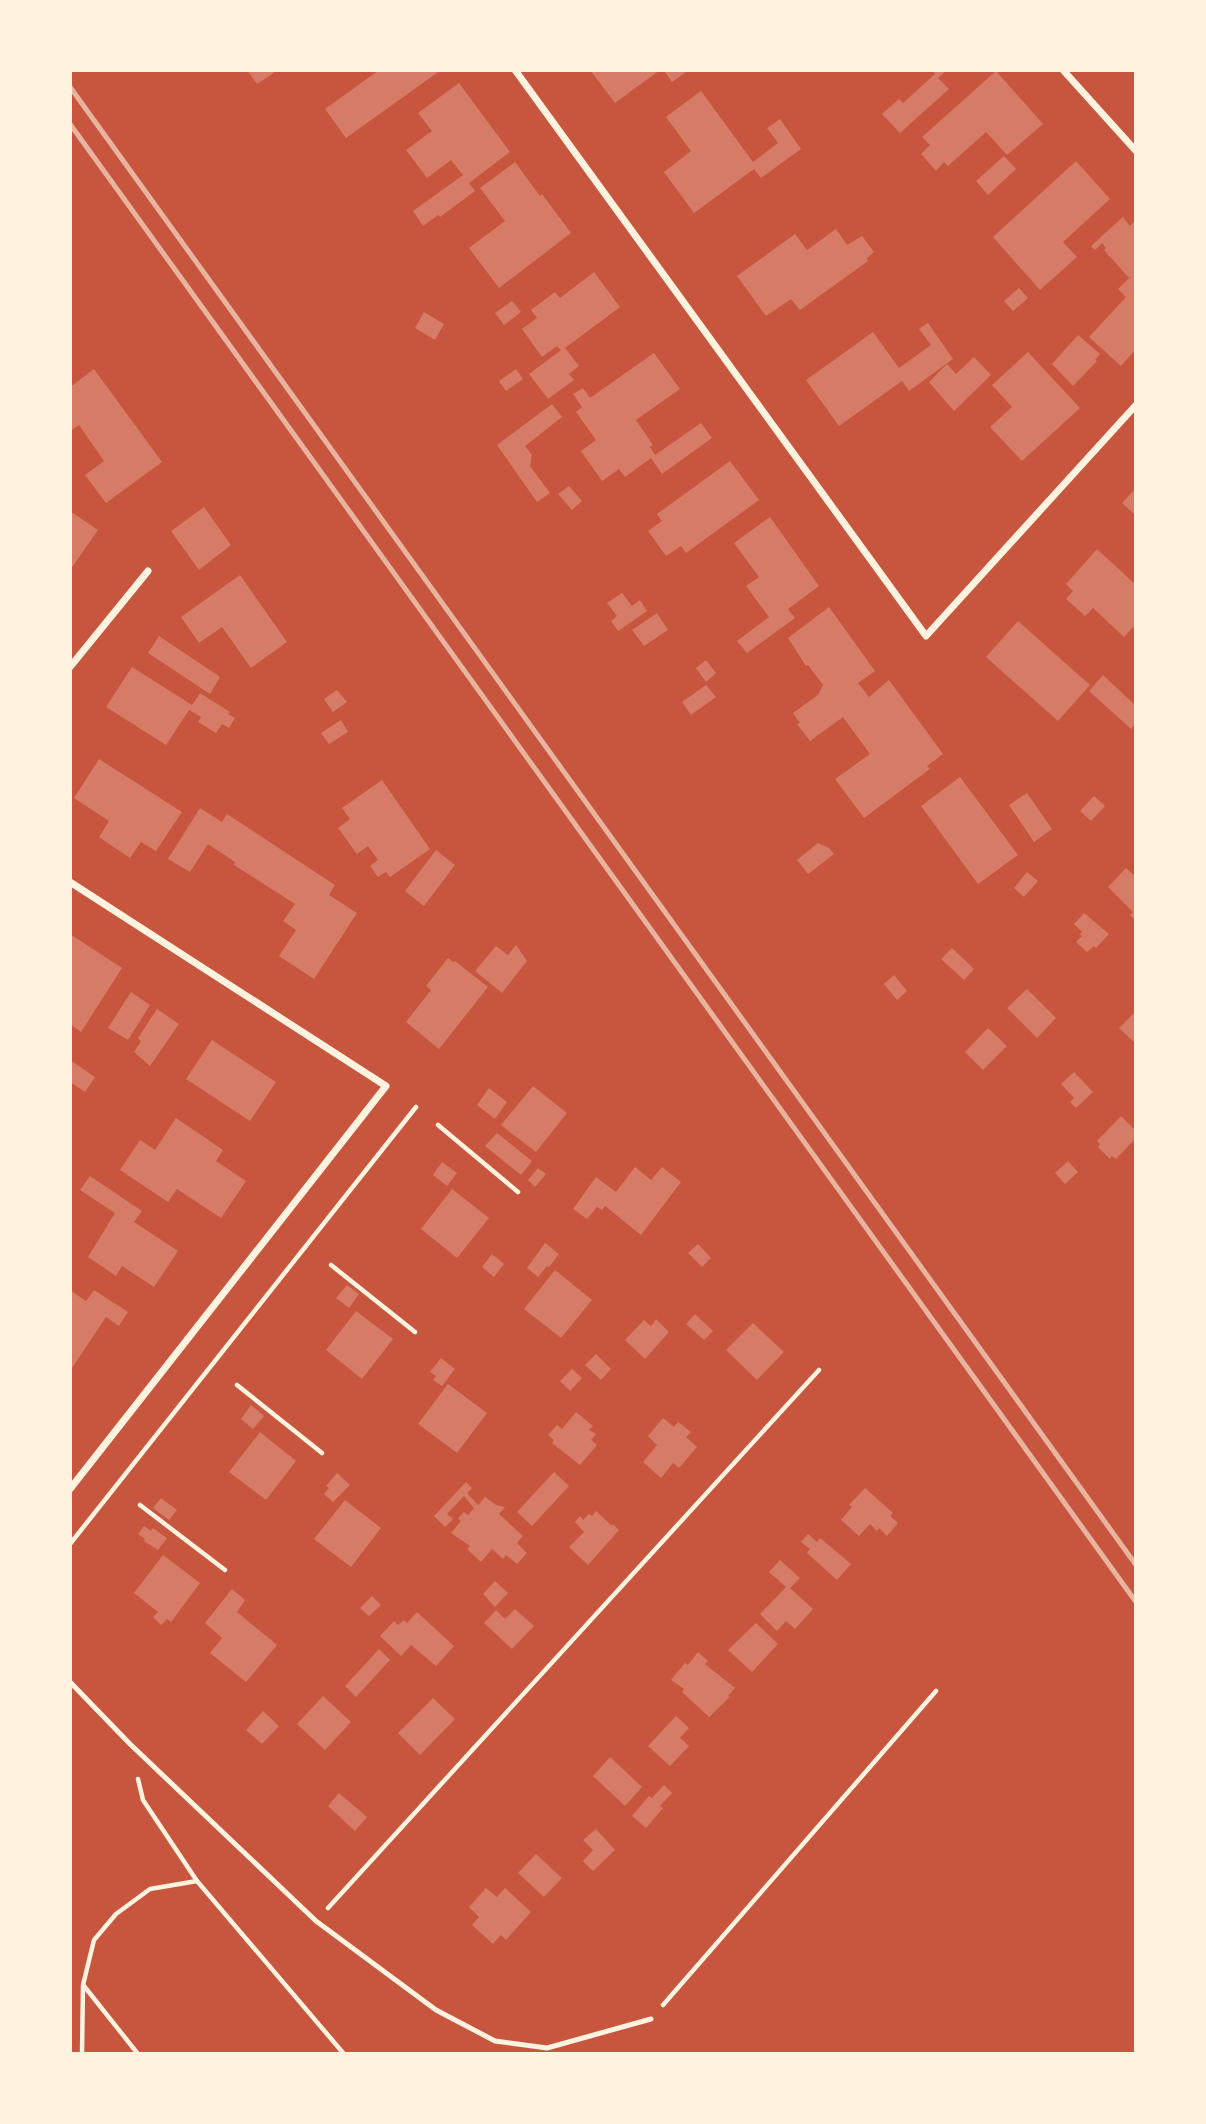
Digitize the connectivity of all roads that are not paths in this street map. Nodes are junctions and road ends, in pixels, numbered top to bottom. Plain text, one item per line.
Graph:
1 (515, 70) edge
2 (1063, 70) edge
3 (1136, 151) edge
4 (1136, 405) edge
5 (148, 571) dead end
6 (70, 667) edge
7 (70, 882) edge
8 (70, 1489) edge
9 (70, 1682) edge
10 (651, 2019) road end

1 - 4 street
2 - 3 street
5 - 6 street
7 - 8 street
9 - 10 lane

